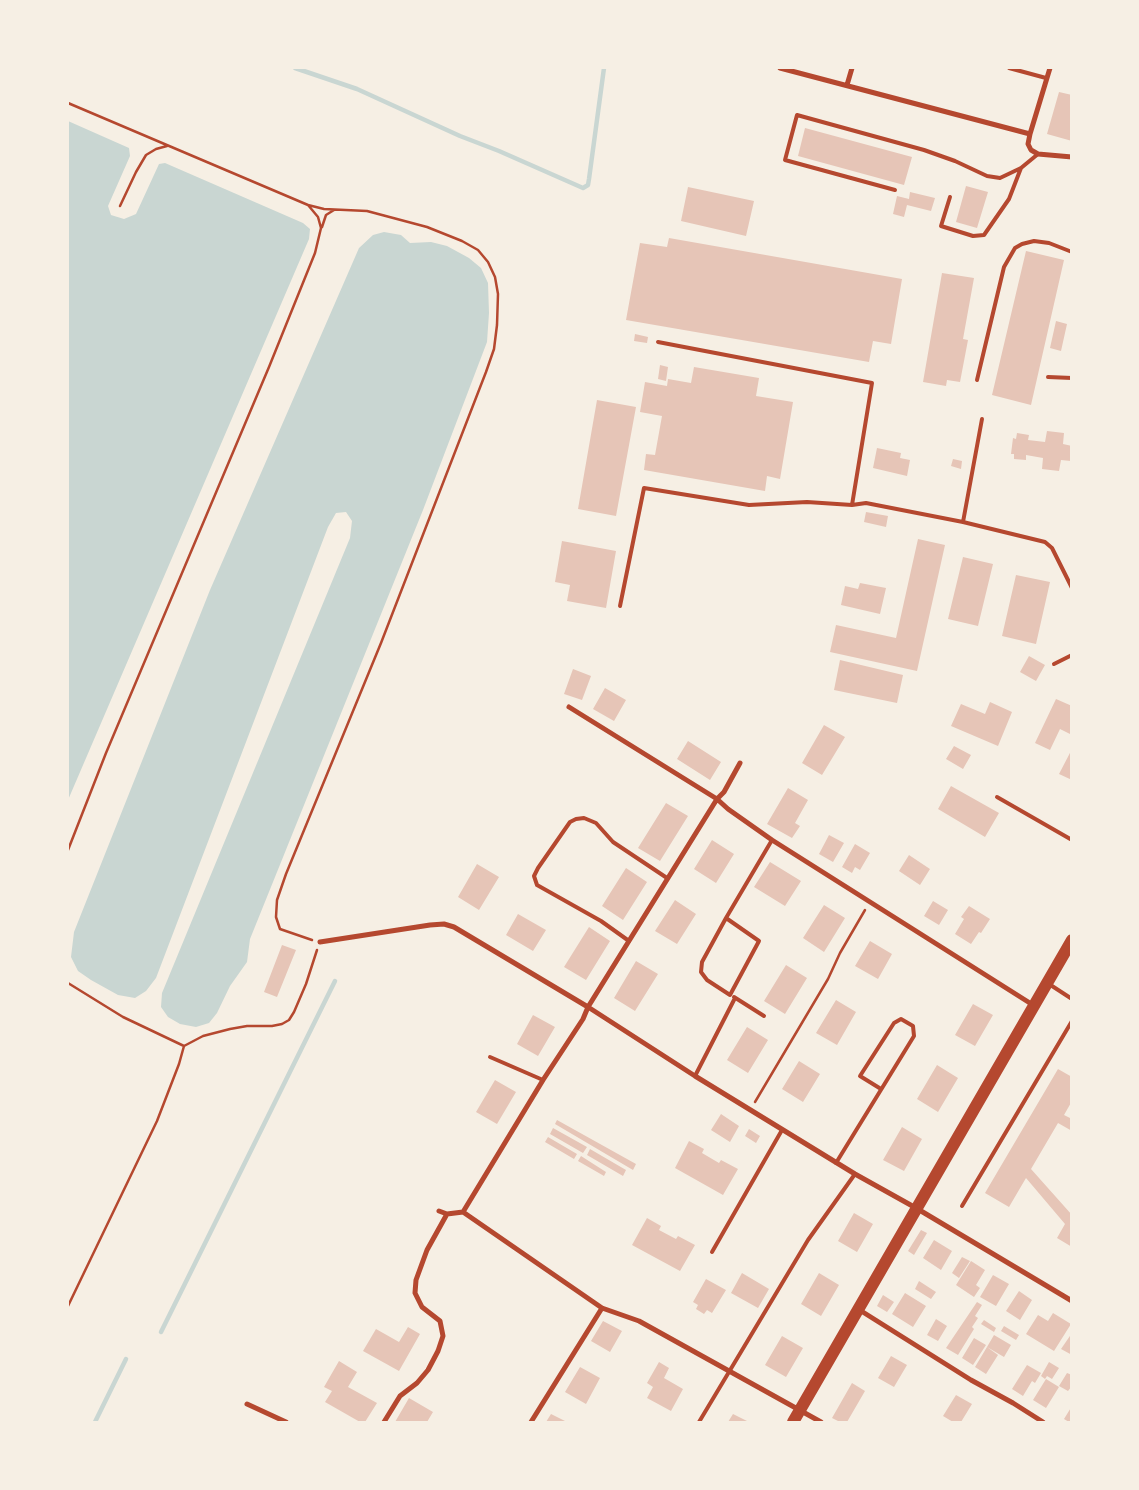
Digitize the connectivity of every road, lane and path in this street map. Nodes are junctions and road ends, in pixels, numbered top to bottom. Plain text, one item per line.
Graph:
1 (780, 68) edge
2 (852, 68) edge
3 (1009, 68) edge
4 (1050, 68) edge
5 (1046, 78) junction
6 (847, 85) junction
7 (68, 103) edge
8 (1030, 134) junction
9 (168, 146) junction
10 (1038, 154) junction
11 (1072, 157) edge
12 (1021, 168) junction
13 (895, 190) dead end
14 (950, 197) dead end
15 (308, 205) junction
16 (120, 206) dead end
17 (335, 210) junction
18 (321, 228) junction
19 (1072, 252) edge
20 (658, 342) dead end
21 (1048, 377) dead end
22 (1072, 378) edge
23 (977, 380) dead end
24 (982, 419) dead end
25 (852, 505) junction
26 (964, 522) junction
27 (1072, 588) edge
28 (620, 606) dead end
29 (1072, 655) edge
30 (1054, 664) dead end
31 (569, 707) dead end
32 (740, 763) dead end
33 (997, 797) dead end
34 (717, 799) junction
35 (772, 840) junction
36 (1072, 840) edge
37 (68, 850) edge
38 (667, 878) junction
39 (870, 902) junction
40 (726, 918) junction
41 (1072, 940) edge
42 (628, 941) junction
43 (320, 942) junction
44 (1047, 982) junction
45 (68, 983) edge
46 (730, 995) junction
47 (735, 998) junction
48 (1072, 999) edge
49 (1034, 1005) junction
50 (588, 1007) junction
51 (764, 1016) dead end
52 (1072, 1021) edge
53 (184, 1046) junction
54 (490, 1057) dead end
55 (695, 1076) junction
56 (543, 1080) junction
57 (881, 1089) junction
58 (750, 1110) junction
59 (782, 1130) junction
60 (836, 1163) junction
61 (855, 1174) junction
62 (962, 1206) dead end
63 (916, 1208) junction
64 (439, 1211) dead end
65 (463, 1212) junction
66 (447, 1214) junction
67 (712, 1252) dead end
68 (1072, 1302) edge
69 (68, 1306) edge
70 (602, 1308) junction
71 (858, 1309) junction
72 (729, 1371) junction
73 (247, 1404) dead end
74 (800, 1410) junction
75 (286, 1422) edge
76 (384, 1422) edge
77 (531, 1422) edge
78 (699, 1422) edge
79 (793, 1422) edge
80 (821, 1422) edge
81 (1043, 1422) edge

1 - 6 street
2 - 6 street
3 - 5 lane
4 - 5 street
5 - 8 street
6 - 8 street
7 - 9 path
8 - 10 street
9 - 15 path
9 - 16 path
10 - 11 street
10 - 12 lane
12 - 13 lane
12 - 14 lane
15 - 17 path
15 - 18 path
17 - 18 path
17 - 43 path
18 - 37 path
19 - 23 lane
20 - 25 lane
21 - 22 lane
24 - 26 lane
25 - 26 lane
25 - 28 lane
26 - 27 lane
29 - 30 lane
31 - 34 street
32 - 34 street
33 - 36 lane
34 - 35 street
34 - 38 street
35 - 39 street
35 - 40 lane
38 - 42 street
38 - 42 lane
39 - 49 street
39 - 58 path
40 - 46 lane
40 - 46 lane
41 - 44 main road
42 - 50 street
43 - 50 street
43 - 53 path
44 - 48 lane
44 - 49 main road
45 - 53 path
46 - 47 lane
47 - 51 lane
47 - 55 lane
49 - 63 main road
50 - 55 street
50 - 56 street
52 - 62 lane
53 - 69 path
54 - 56 lane
55 - 58 street
56 - 65 street
57 - 57 lane
57 - 60 lane
58 - 59 street
59 - 60 street
59 - 67 lane
60 - 61 street
61 - 63 street
61 - 72 lane
63 - 68 street
63 - 71 main road
64 - 66 street
65 - 66 street
65 - 70 street
66 - 76 street
70 - 72 street
70 - 77 street
71 - 74 main road
71 - 81 street
72 - 74 street
72 - 78 lane
73 - 75 street
74 - 79 main road
74 - 80 street

